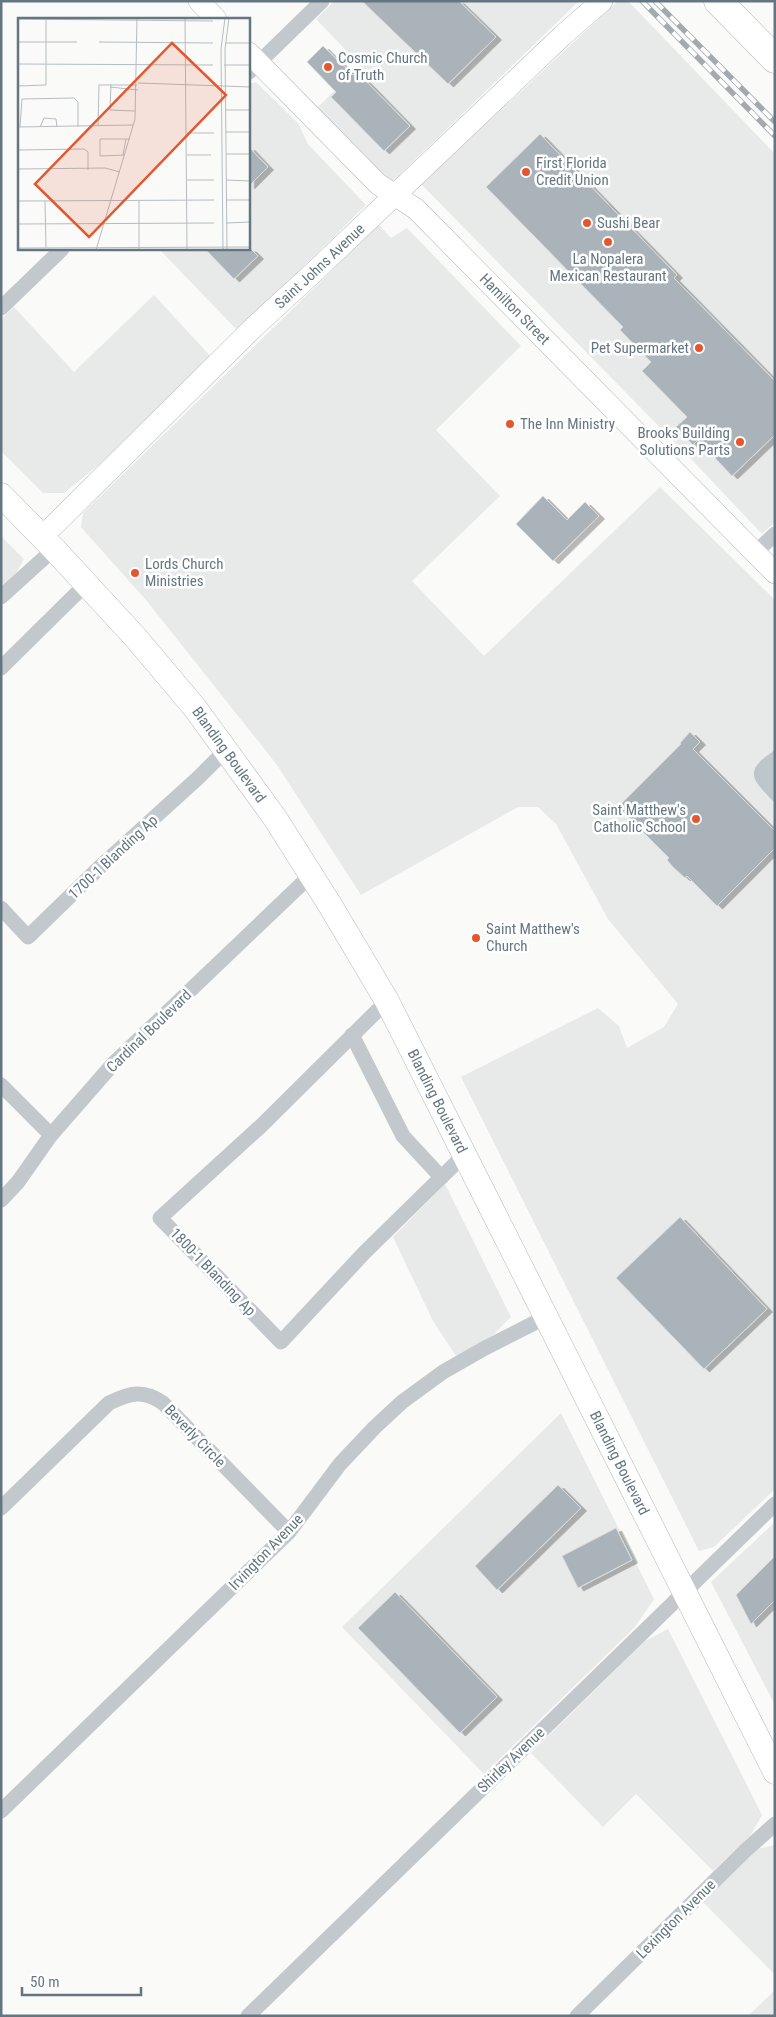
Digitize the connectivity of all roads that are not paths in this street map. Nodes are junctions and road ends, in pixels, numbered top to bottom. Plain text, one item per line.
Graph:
1 (199, 1) edge
2 (322, 1) edge
3 (602, 1) edge
4 (718, 1) edge
5 (215, 18) edge
6 (775, 59) edge
7 (252, 63) edge
8 (395, 195) junction
9 (61, 250) edge
10 (1, 308) edge
11 (1, 495) edge
12 (775, 534) edge
13 (48, 543) junction
14 (756, 553) junction
15 (775, 573) edge
16 (86, 584) junction
17 (1, 597) edge
18 (1, 668) edge
19 (226, 750) junction
20 (311, 875) junction
21 (1, 908) edge
22 (387, 1001) junction
23 (352, 1035) junction
24 (1, 1085) edge
25 (51, 1135) junction
26 (464, 1155) junction
27 (441, 1177) junction
28 (1, 1200) edge
29 (546, 1317) junction
30 (775, 1504) edge
31 (1, 1508) edge
32 (289, 1532) junction
33 (684, 1594) junction
34 (775, 1772) edge
35 (1, 1811) edge
36 (775, 1824) edge
37 (248, 2016) edge
38 (578, 2016) edge

1 - 5 street
2 - 7 street
3 - 8 street, Saint Johns Avenue
4 - 6 highway
7 - 8 street, Hamilton Street
8 - 13 street, Saint Johns Avenue
8 - 14 street, Hamilton Street
9 - 10 street
11 - 13 main road, Blanding Boulevard
12 - 14 street
13 - 16 main road, Blanding Boulevard
13 - 17 street, Saint Johns Avenue
14 - 15 street, Hamilton Street
16 - 18 street
16 - 19 main road, Blanding Boulevard
19 - 20 main road, Blanding Boulevard
19 - 21 street, 1700-1 Blanding Ap
20 - 22 main road, Blanding Boulevard
20 - 25 street, Cardinal Boulevard
22 - 23 street, 1800-1 Blanding Ap
22 - 26 main road, Blanding Boulevard
23 - 27 street
23 - 27 street, 1800-1 Blanding Ap
24 - 25 street
25 - 28 street, Cardinal Boulevard
26 - 27 street, 1800-1 Blanding Ap
26 - 29 main road, Blanding Boulevard
29 - 32 street, Irvington Avenue
29 - 33 main road, Blanding Boulevard
30 - 33 street, Shirley Avenue
31 - 32 street, Beverly Circle
32 - 35 street, Irvington Avenue
33 - 34 main road, Blanding Boulevard
33 - 37 street, Shirley Avenue
36 - 38 street, Lexington Avenue

